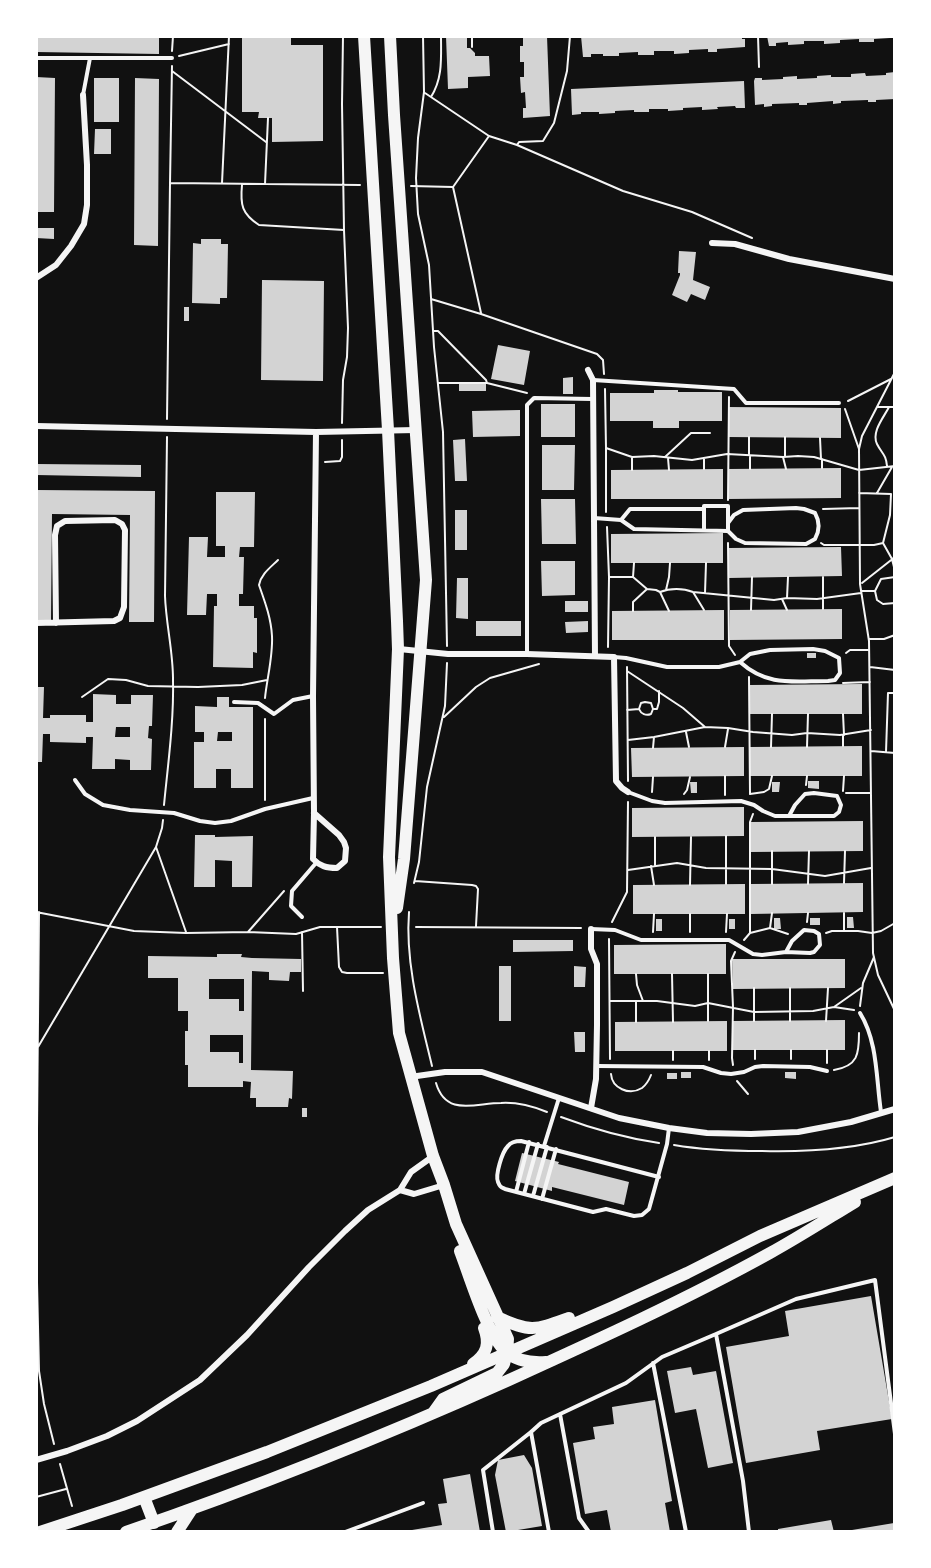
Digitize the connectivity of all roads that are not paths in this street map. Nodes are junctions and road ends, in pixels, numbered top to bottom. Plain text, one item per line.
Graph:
1 (364, 36) edge
2 (390, 36) edge
3 (36, 58) edge
4 (90, 58) junction
5 (172, 58) road end
6 (83, 95) joint
7 (712, 243) dead end
8 (36, 278) edge
9 (895, 279) edge
10 (588, 370) dead end
11 (593, 380) junction
12 (592, 399) junction
13 (839, 403) dead end
14 (36, 426) edge
15 (388, 430) junction
16 (417, 430) junction
17 (316, 432) junction
18 (704, 509) junction
19 (593, 518) junction
20 (621, 520) junction
21 (728, 523) junction
22 (704, 530) junction
23 (728, 531) junction
24 (36, 623) edge
25 (56, 623) junction
26 (398, 649) junction
27 (420, 651) junction
28 (527, 654) junction
29 (595, 656) junction
30 (614, 657) junction
31 (740, 662) junction
32 (313, 696) junction
33 (234, 702) dead end
34 (75, 780) dead end
35 (628, 792) joint
36 (314, 797) junction
37 (314, 813) junction
38 (789, 816) junction
39 (316, 862) junction
40 (302, 917) dead end
41 (591, 929) joint
42 (393, 936) junction
43 (786, 952) junction
44 (860, 1012) road end
45 (597, 1066) junction
46 (827, 1071) road end
47 (410, 1077) junction
48 (559, 1098) junction
49 (591, 1108) junction
50 (895, 1109) edge
51 (882, 1113) junction
52 (669, 1128) junction
53 (529, 1142) junction
54 (538, 1144) junction
55 (545, 1146) junction
56 (556, 1149) junction
57 (433, 1156) junction
58 (659, 1177) junction
59 (444, 1185) junction
60 (400, 1190) junction
61 (516, 1192) junction
62 (524, 1194) junction
63 (533, 1196) junction
64 (542, 1199) junction
65 (456, 1224) junction
66 (480, 1302) junction
67 (497, 1317) junction
68 (584, 1320) junction
69 (717, 1334) junction
70 (507, 1353) junction
71 (551, 1361) junction
72 (653, 1364) junction
73 (460, 1374) junction
74 (433, 1413) junction
75 (560, 1414) junction
76 (531, 1432) junction
77 (895, 1434) edge
78 (36, 1460) edge
79 (144, 1497) junction
80 (423, 1503) dead end
81 (192, 1509) junction
82 (154, 1523) junction
83 (40, 1532) edge
84 (126, 1532) edge
85 (177, 1532) edge
86 (345, 1532) edge
87 (492, 1532) edge
88 (549, 1532) edge
89 (589, 1532) edge
90 (686, 1532) edge
91 (749, 1532) edge

1 - 15 main road
2 - 16 main road
3 - 4 lane
4 - 5 lane
4 - 6 lane
6 - 8 street
7 - 9 street
10 - 11 street
11 - 12 street
11 - 13 lane
12 - 19 street
12 - 28 lane
14 - 17 street
15 - 16 street
15 - 17 street
15 - 26 main road
16 - 27 main road
17 - 32 street
18 - 20 lane
18 - 21 lane
18 - 22 lane
19 - 20 lane
19 - 29 street
20 - 22 lane
21 - 23 lane
21 - 23 lane
22 - 23 lane
24 - 25 street
25 - 25 street
26 - 27 street
26 - 42 main road
27 - 28 street
27 - 42 main road
28 - 29 street
29 - 30 street
30 - 31 lane
30 - 35 street
31 - 31 lane
32 - 33 lane
32 - 36 street
34 - 36 lane
35 - 38 lane
36 - 37 street
37 - 39 street
37 - 39 street
38 - 38 lane
39 - 40 lane
41 - 43 lane
41 - 45 street
42 - 47 main road
43 - 43 lane
44 - 51 lane
45 - 46 lane
45 - 49 street
47 - 48 street
47 - 57 main road
48 - 49 street
48 - 55 lane
49 - 52 street
50 - 51 street
51 - 52 street
52 - 58 lane
53 - 54 lane
53 - 61 lane
53 - 61 lane
54 - 55 lane
54 - 62 lane
55 - 56 lane
55 - 63 lane
56 - 58 lane
56 - 64 lane
57 - 59 main road
57 - 60 street
58 - 64 lane
59 - 60 street
59 - 65 main road
60 - 78 street
61 - 62 lane
62 - 63 lane
63 - 64 lane
65 - 66 main road
65 - 67 main road
66 - 70 main road
66 - 73 main road
67 - 68 main road
67 - 70 main road
68 - 70 main road
68 - 71 main road
69 - 72 lane
69 - 77 lane
69 - 91 lane
70 - 71 main road
70 - 73 main road
70 - 74 main road
71 - 74 main road
72 - 75 lane
72 - 90 lane
73 - 79 main road
74 - 81 main road
75 - 76 lane
75 - 89 lane
76 - 87 lane
76 - 88 lane
79 - 82 main road
79 - 83 main road
80 - 86 lane
81 - 82 main road
81 - 85 main road
82 - 84 main road

